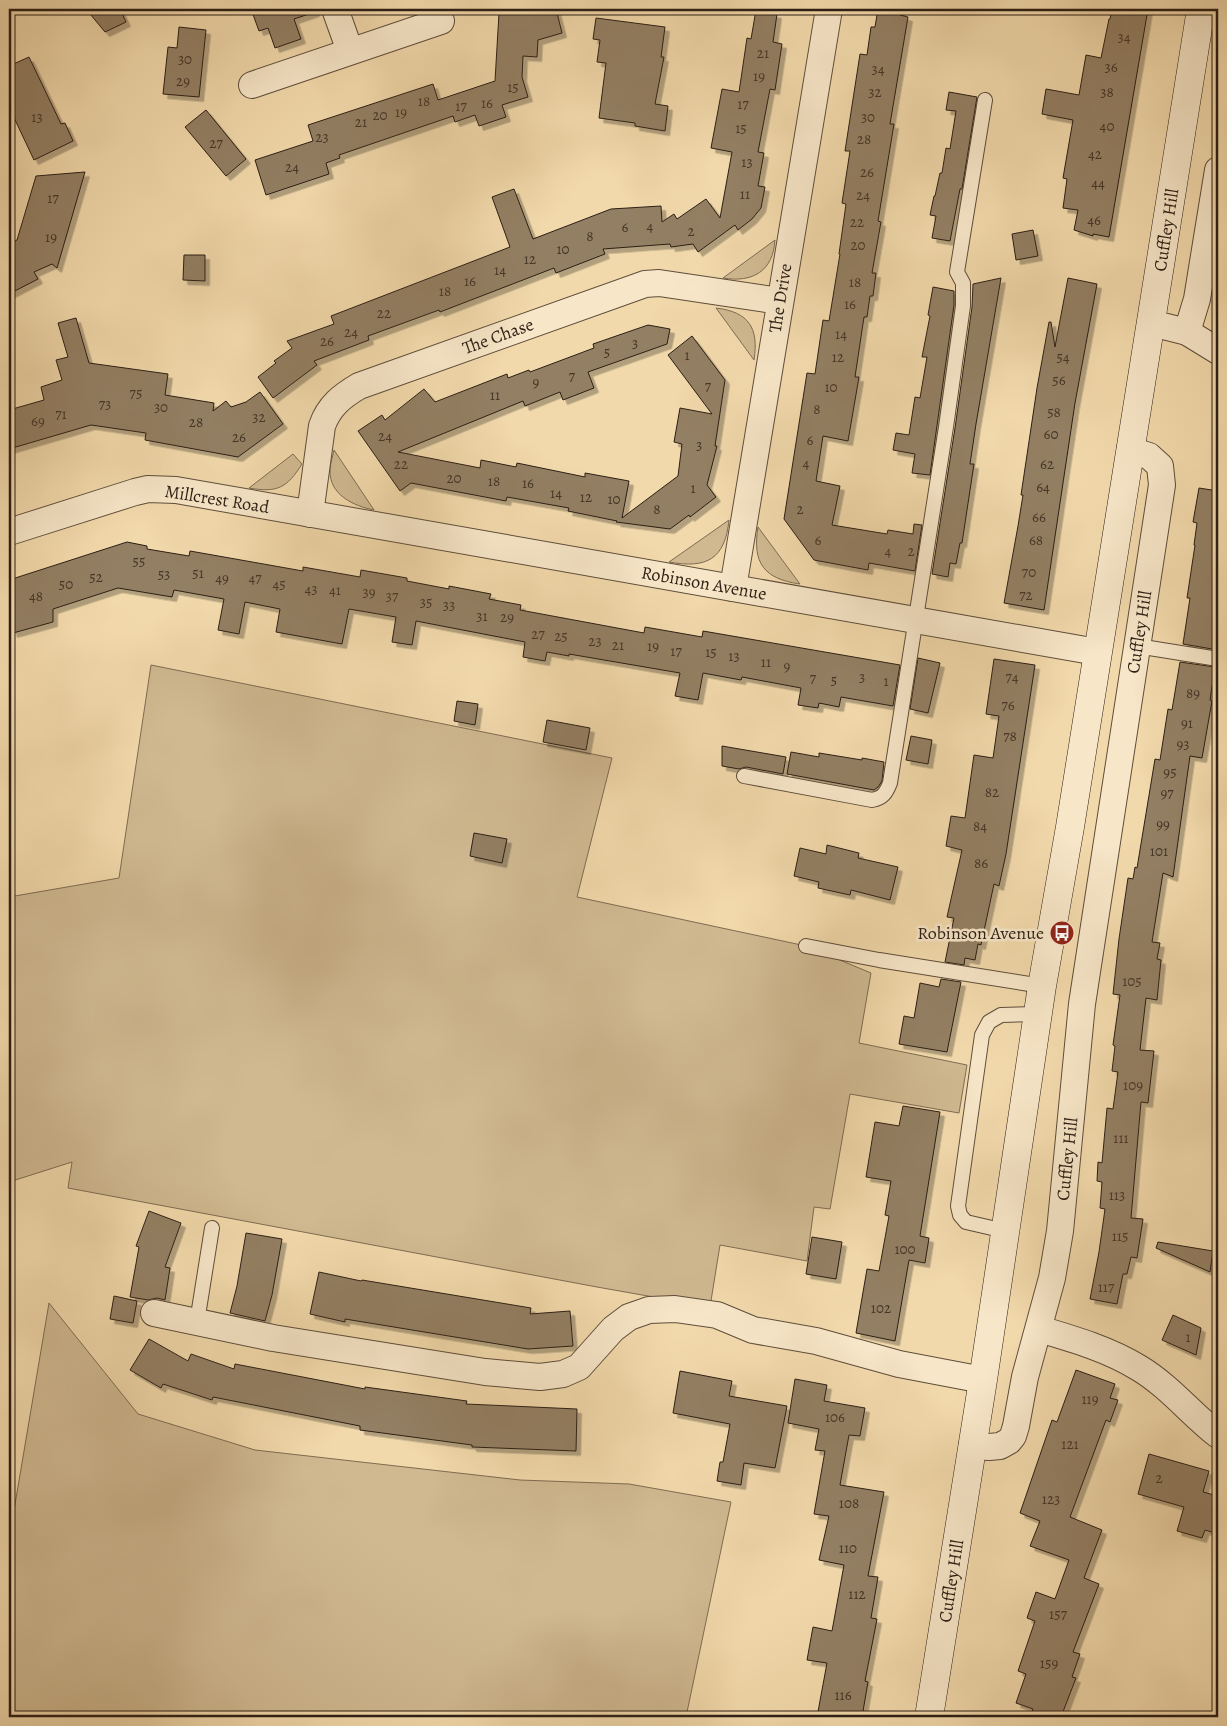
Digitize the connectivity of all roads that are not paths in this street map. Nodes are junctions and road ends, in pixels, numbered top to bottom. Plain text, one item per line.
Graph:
1 (335, 9) edge
2 (829, 9) edge
3 (1201, 9) edge
4 (441, 20) dead end
5 (350, 51) junction
6 (252, 85) dead end
7 (984, 100) dead end
8 (1218, 170) edge
9 (780, 301) junction
10 (1151, 323) junction
11 (1188, 332) junction
12 (1218, 351) edge
13 (1130, 450) junction
14 (310, 514) junction
15 (9, 532) edge
16 (733, 588) junction
17 (916, 619) junction
18 (1137, 646) junction
19 (1097, 652) junction
20 (1218, 659) edge
21 (744, 776) dead end
22 (1070, 827) junction
23 (1108, 833) junction
24 (806, 946) dead end
25 (1042, 986) junction
26 (1038, 1014) junction
27 (212, 1228) dead end
28 (1005, 1231) junction
29 (154, 1313) dead end
30 (197, 1322) junction
31 (1039, 1329) junction
32 (983, 1380) junction
33 (1218, 1435) edge
34 (972, 1446) junction
35 (929, 1717) edge

1 - 5 street
2 - 9 street, The Drive
3 - 10 main road, Cuffley Hill
4 - 5 street
5 - 6 street
7 - 17 lane
8 - 11 street
9 - 14 street, The Chase
9 - 16 street, The Drive
10 - 11 street
10 - 13 main road, Cuffley Hill
11 - 12 street
13 - 18 street, Cuffley Hill
13 - 19 main road, Cuffley Hill
14 - 15 street, Millcrest Road
14 - 16 street, Robinson Avenue
16 - 17 street, Robinson Avenue
17 - 19 street, Robinson Avenue
17 - 21 lane
18 - 20 lane
18 - 23 street, Cuffley Hill
19 - 22 main road, Cuffley Hill
22 - 23 street
22 - 25 main road, Cuffley Hill
23 - 31 street, Cuffley Hill
24 - 25 lane
25 - 26 main road, Cuffley Hill
26 - 28 main road, Cuffley Hill
26 - 28 lane
27 - 30 lane
28 - 32 main road, Cuffley Hill
29 - 30 street
30 - 32 street
31 - 33 street
31 - 34 street, Cuffley Hill
32 - 34 main road, Cuffley Hill
34 - 35 main road, Cuffley Hill

